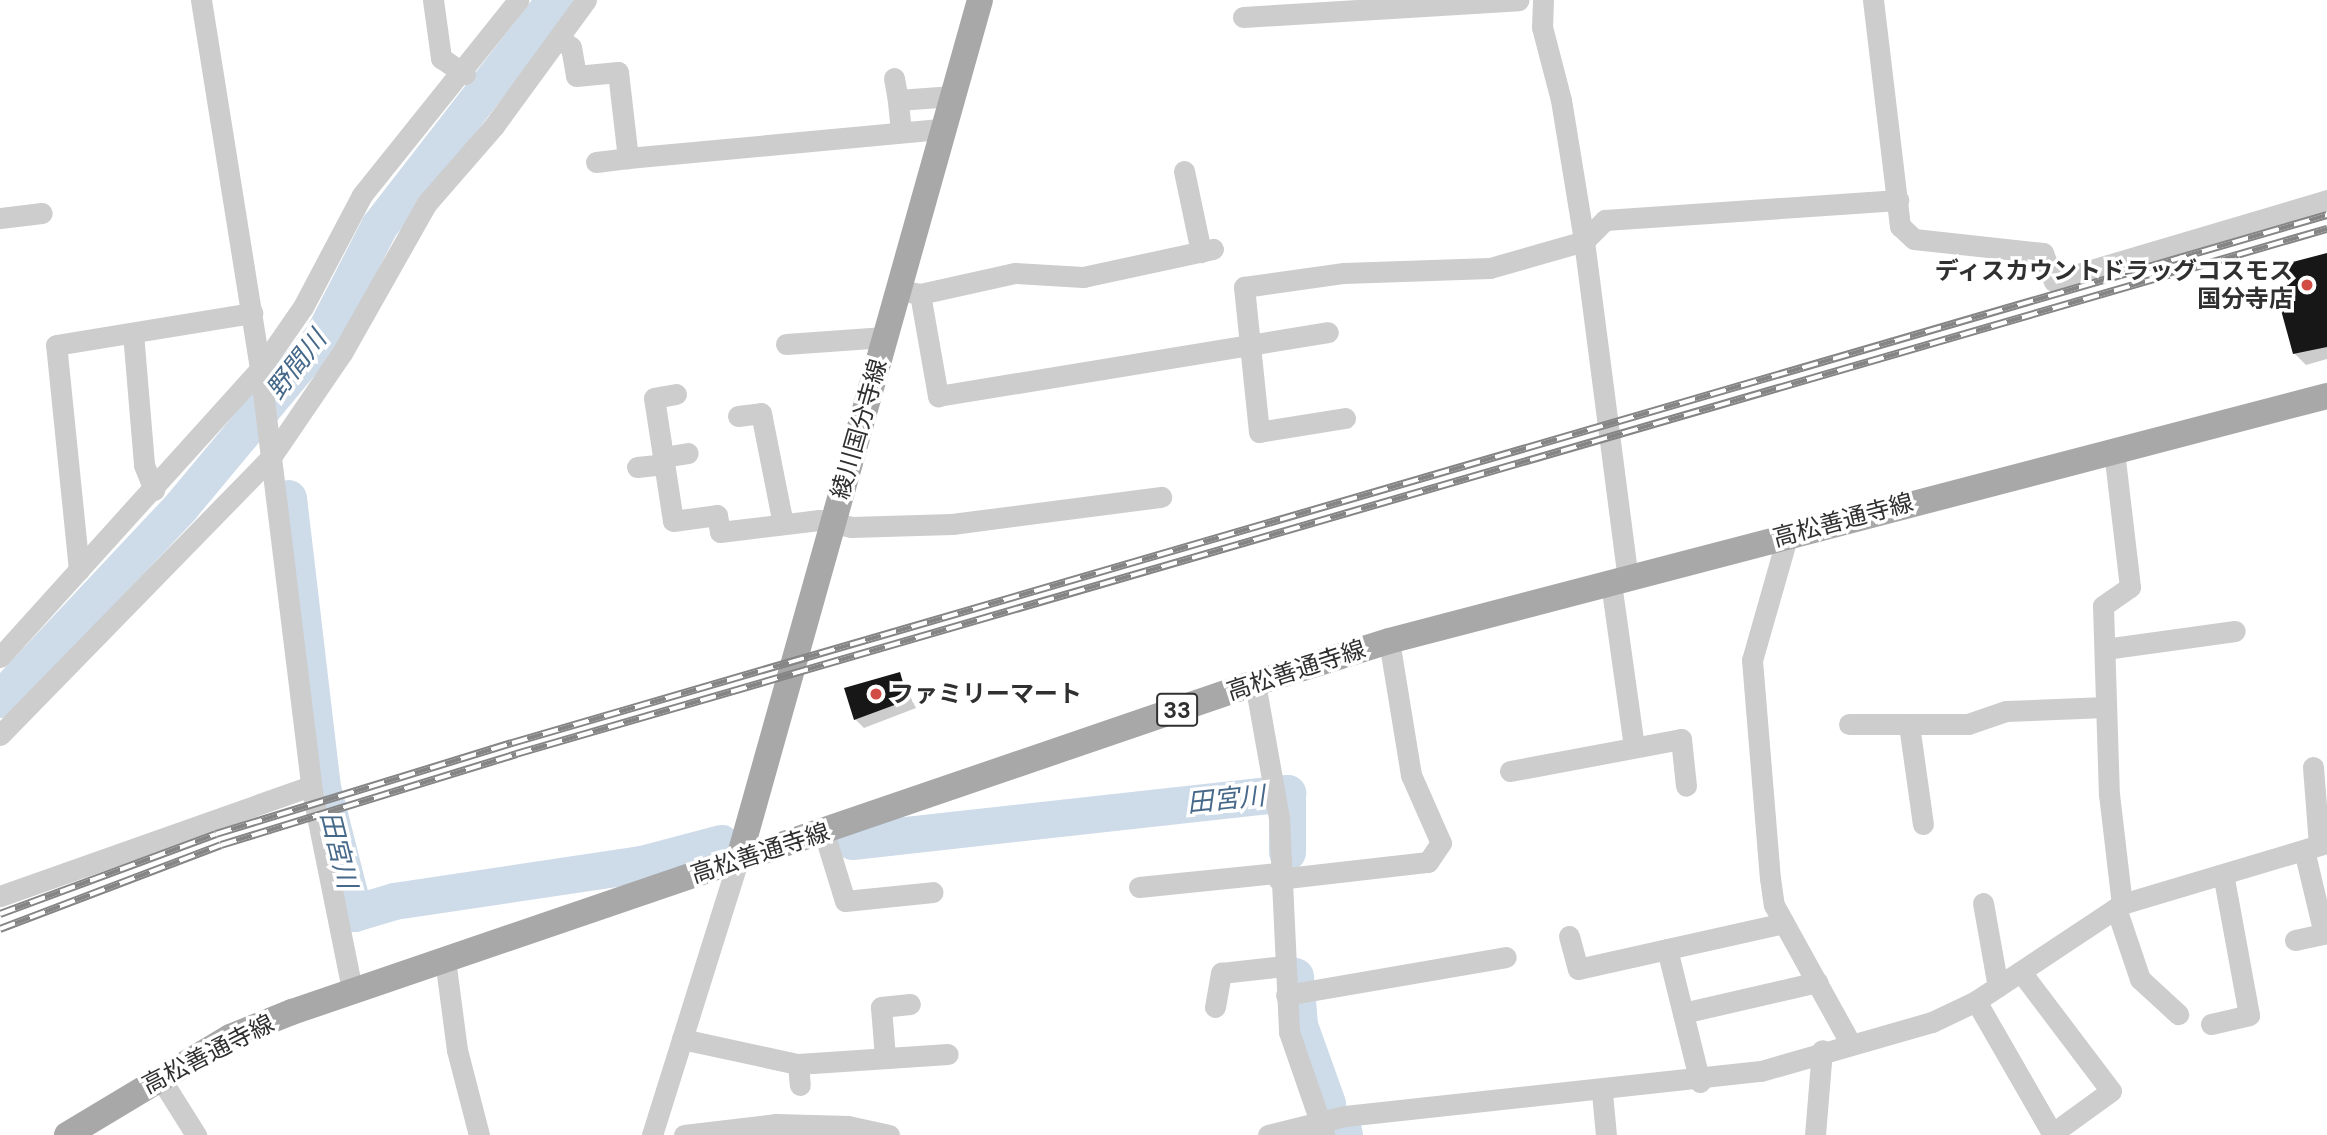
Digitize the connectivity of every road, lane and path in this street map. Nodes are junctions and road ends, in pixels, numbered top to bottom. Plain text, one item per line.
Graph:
1 (201, 0) edge
2 (433, 0) edge
3 (586, 0) edge
4 (980, 0) edge
5 (1518, 0) edge
6 (1543, 0) edge
7 (1873, 0) edge
8 (513, 4) edge
9 (1243, 17) dead end
10 (559, 39) junction
11 (465, 74) junction
12 (894, 78) dead end
13 (953, 96) junction
14 (898, 100) junction
15 (943, 129) junction
16 (901, 131) junction
17 (628, 158) junction
18 (596, 162) dead end
19 (1184, 171) dead end
20 (1898, 200) junction
21 (2327, 200) edge
22 (42, 213) dead end
23 (0, 218) edge
24 (1584, 241) junction
25 (909, 292) junction
26 (252, 313) junction
27 (1328, 332) dead end
28 (133, 333) junction
29 (885, 337) junction
30 (786, 344) dead end
31 (1247, 345) junction
32 (261, 373) junction
33 (677, 394) dead end
34 (2327, 396) edge
35 (738, 416) dead end
36 (1345, 418) dead end
37 (2113, 451) junction
38 (270, 453) junction
39 (688, 453) dead end
40 (663, 460) junction
41 (637, 467) dead end
42 (154, 490) junction
43 (1161, 497) dead end
44 (832, 523) junction
45 (783, 524) junction
46 (1787, 534) junction
47 (79, 570) junction
48 (1620, 581) junction
49 (2235, 631) dead end
50 (1388, 641) junction
51 (2105, 649) junction
52 (0, 657) edge
53 (1255, 683) junction
54 (2105, 707) junction
55 (1849, 724) dead end
56 (1909, 725) junction
57 (0, 735) edge
58 (1634, 746) junction
59 (2313, 767) dead end
60 (1510, 771) dead end
61 (312, 786) junction
62 (1686, 786) dead end
63 (1923, 824) dead end
64 (824, 833) junction
65 (2317, 846) edge
66 (739, 858) junction
67 (2223, 874) junction
68 (1283, 876) junction
69 (1139, 887) dead end
70 (933, 892) dead end
71 (0, 896) edge
72 (1983, 903) dead end
73 (2119, 906) junction
74 (1784, 923) junction
75 (2325, 933) edge
76 (1569, 936) dead end
77 (2295, 940) dead end
78 (1667, 949) junction
79 (1506, 957) dead end
80 (445, 958) junction
81 (1283, 966) junction
82 (2021, 972) junction
83 (1817, 982) junction
84 (1998, 987) junction
85 (352, 990) junction
86 (1296, 994) junction
87 (1976, 1001) junction
88 (910, 1004) dead end
89 (1215, 1007) dead end
90 (1682, 1013) junction
91 (2178, 1014) dead end
92 (2211, 1024) dead end
93 (682, 1040) junction
94 (1849, 1041) junction
95 (1822, 1050) junction
96 (948, 1054) dead end
97 (886, 1056) junction
98 (159, 1076) junction
99 (1700, 1082) junction
100 (1602, 1093) junction
101 (1323, 1128) edge
102 (821, 1131) edge
103 (2053, 1134) edge
104 (67, 1135) edge
105 (196, 1135) edge
106 (479, 1135) edge
107 (652, 1135) edge
108 (684, 1135) edge
109 (889, 1135) edge
110 (1268, 1135) edge
111 (1606, 1135) edge
112 (1815, 1135) edge

1 - 26 street
2 - 11 street
3 - 10 street
4 - 13 main road, 綾川国分寺線
5 - 9 street
6 - 24 street
7 - 20 street
8 - 11 street
10 - 17 street
10 - 38 street
11 - 32 street
12 - 14 street
13 - 14 street
13 - 15 main road, 綾川国分寺線
14 - 16 street
15 - 16 street
15 - 25 main road, 綾川国分寺線
16 - 17 street
17 - 18 street
19 - 25 street
20 - 21 street
20 - 24 street
22 - 23 street
24 - 31 street
24 - 48 street
25 - 29 main road, 綾川国分寺線
25 - 31 street
26 - 28 street
26 - 32 street
27 - 31 street
28 - 42 street
28 - 47 street
29 - 30 street
29 - 44 main road, 綾川国分寺線
31 - 36 street
32 - 38 street
32 - 42 street
33 - 40 street
34 - 37 main road, 高松善通寺線 / 33
35 - 45 street
37 - 46 main road, 高松善通寺線 / 33
37 - 51 street
38 - 57 street
38 - 61 street
39 - 40 street
40 - 41 street
40 - 45 street
42 - 47 street
43 - 44 street
44 - 45 street
44 - 66 main road, 綾川国分寺線
46 - 48 main road, 高松善通寺線 / 33
46 - 74 street
47 - 52 street
48 - 50 main road, 高松善通寺線 / 33
48 - 58 street
49 - 51 street
50 - 53 main road, 高松善通寺線 / 33
50 - 68 street
51 - 54 street
53 - 64 main road, 高松善通寺線 / 33
53 - 68 street
54 - 56 street
54 - 73 street
55 - 56 street
56 - 63 street
58 - 60 street
58 - 62 street
59 - 65 street
61 - 71 street
61 - 85 street
64 - 66 main road, 高松善通寺線 / 33
64 - 70 street
65 - 67 street
65 - 75 street
66 - 80 main road, 高松善通寺線 / 33
66 - 93 street
67 - 73 street
67 - 92 street
68 - 69 street
68 - 81 street
72 - 84 street
73 - 82 street
73 - 91 street
74 - 78 street
74 - 83 street
75 - 77 street
76 - 78 street
78 - 90 street
79 - 86 street
80 - 85 main road, 高松善通寺線 / 33
80 - 106 street
81 - 86 street
81 - 89 street
82 - 84 street
82 - 103 street
83 - 90 street
83 - 94 street
84 - 87 street
85 - 98 main road, 高松善通寺線 / 33
86 - 101 street
87 - 94 street
87 - 103 street
88 - 97 street
90 - 99 street
93 - 97 street
93 - 107 street
94 - 95 street
95 - 99 street
95 - 112 street
96 - 97 street
98 - 104 main road, 高松善通寺線 / 33
98 - 105 street
99 - 100 street
100 - 101 street
100 - 111 street
101 - 110 street
102 - 108 street
102 - 109 street

